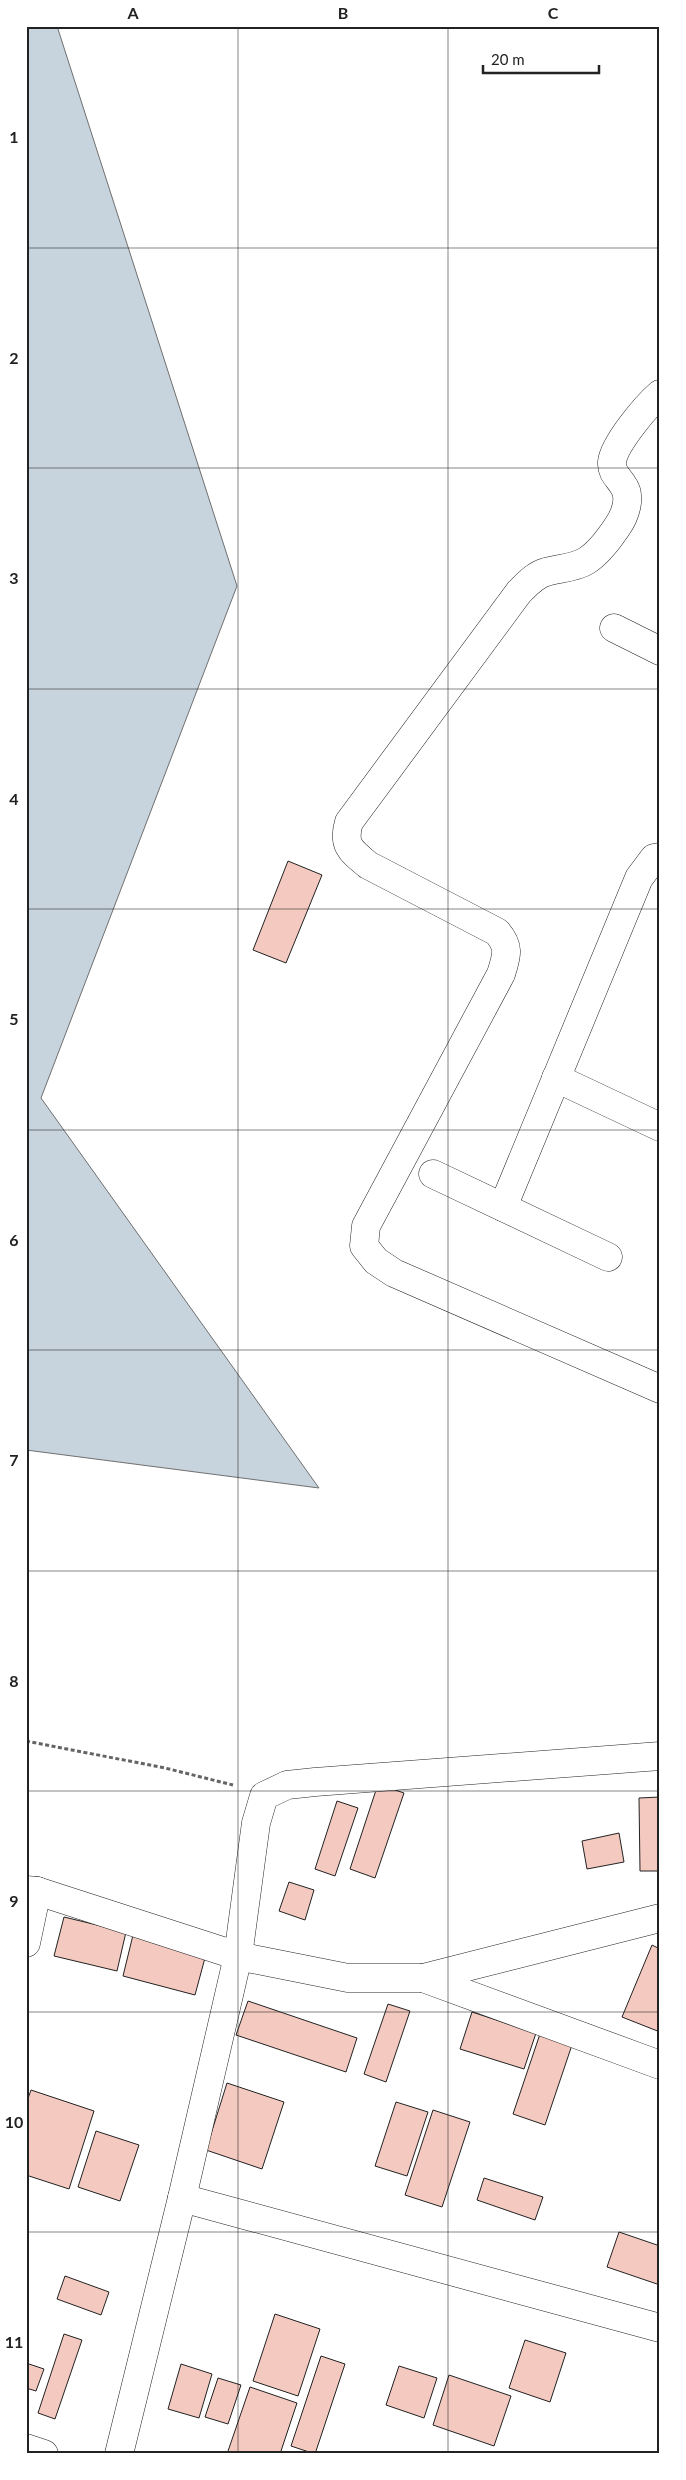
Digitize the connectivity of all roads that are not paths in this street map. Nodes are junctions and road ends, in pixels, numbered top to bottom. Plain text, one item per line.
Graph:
1 (660, 394) edge
2 (614, 628) dead end
3 (660, 651) edge
4 (660, 857) edge
5 (556, 1078) junction
6 (660, 1126) edge
7 (433, 1174) dead end
8 (503, 1207) junction
9 (608, 1257) dead end
10 (660, 1389) edge
11 (660, 1756) edge
12 (32, 1890) edge
13 (660, 1918) edge
14 (26, 1943) edge
15 (238, 1956) junction
16 (423, 1978) junction
17 (660, 2065) edge
18 (182, 2198) junction
19 (660, 2328) edge
20 (26, 2448) edge
21 (44, 2454) edge
22 (119, 2454) edge

1 - 10 street
2 - 3 street
4 - 5 street
5 - 6 street
5 - 8 street
7 - 8 street
8 - 9 street
11 - 15 street
12 - 14 street
12 - 15 street
13 - 16 street
15 - 16 street
15 - 18 street
16 - 17 street
18 - 19 street
18 - 22 street
20 - 21 street

